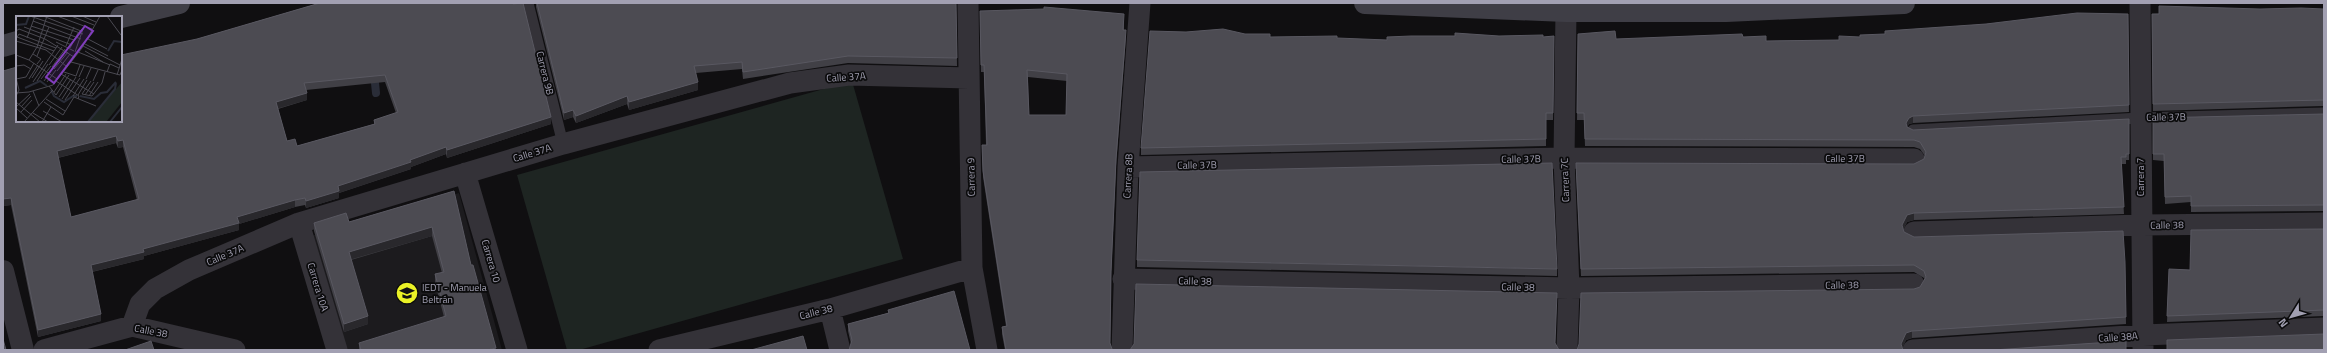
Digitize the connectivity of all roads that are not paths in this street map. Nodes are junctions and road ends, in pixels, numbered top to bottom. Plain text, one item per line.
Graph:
1 (179, 3) edge
2 (528, 3) edge
3 (968, 3) edge
4 (1140, 3) edge
5 (1365, 3) edge
6 (1904, 3) edge
7 (2140, 3) edge
8 (1644, 7) edge
9 (1566, 11) junction
10 (122, 17) edge
11 (16, 42) edge
12 (3, 46) edge
13 (969, 78) junction
14 (2324, 113) edge
15 (2140, 118) junction
16 (1913, 130) edge
17 (563, 144) junction
18 (1564, 158) junction
19 (1914, 158) dead end
20 (1128, 167) junction
21 (465, 173) junction
22 (299, 223) junction
23 (2324, 223) edge
24 (2141, 225) junction
25 (1914, 232) dead end
26 (972, 268) junction
27 (3, 271) edge
28 (1123, 279) junction
29 (1914, 284) dead end
30 (1568, 288) junction
31 (830, 309) junction
32 (132, 326) junction
33 (2324, 328) edge
34 (2143, 343) edge
35 (227, 349) edge
36 (23, 350) edge
37 (44, 350) edge
38 (337, 350) edge
39 (517, 350) edge
40 (659, 350) edge
41 (840, 350) edge
42 (987, 350) edge
43 (1122, 350) edge
44 (1567, 350) edge
45 (1913, 350) edge

1 - 10 main road
2 - 17 lane, Carrera 9B
3 - 13 street, Carrera 9
4 - 20 street, Carrera 8B
5 - 9 main road
6 - 8 main road
7 - 15 street, Carrera 7
8 - 9 main road
9 - 18 street, Carrera 7C
11 - 12 main road
13 - 17 street, Calle 37A
13 - 26 street, Carrera 9
14 - 15 lane, Calle 37B
15 - 16 lane, Calle 37B
15 - 24 street, Carrera 7
17 - 21 street, Calle 37A
18 - 19 street, Calle 37B
18 - 20 street, Calle 37B
18 - 30 street, Carrera 7C
20 - 28 street, Carrera 8B
21 - 22 street, Calle 37A
21 - 39 street, Carrera 10
22 - 32 street, Calle 37A
22 - 38 street, Carrera 10A
23 - 24 street, Calle 38
24 - 25 street, Calle 38
24 - 34 street, Carrera 7
26 - 31 street, Calle 38
26 - 42 street, Carrera 9
27 - 36 street
28 - 30 street, Calle 38
28 - 43 street, Carrera 8B
29 - 30 street, Calle 38
30 - 44 street, Carrera 7C
31 - 40 street, Calle 38
31 - 41 street
32 - 35 street, Calle 38
32 - 37 street, Calle 38
33 - 34 street, Calle 38A
34 - 45 street, Calle 38A

